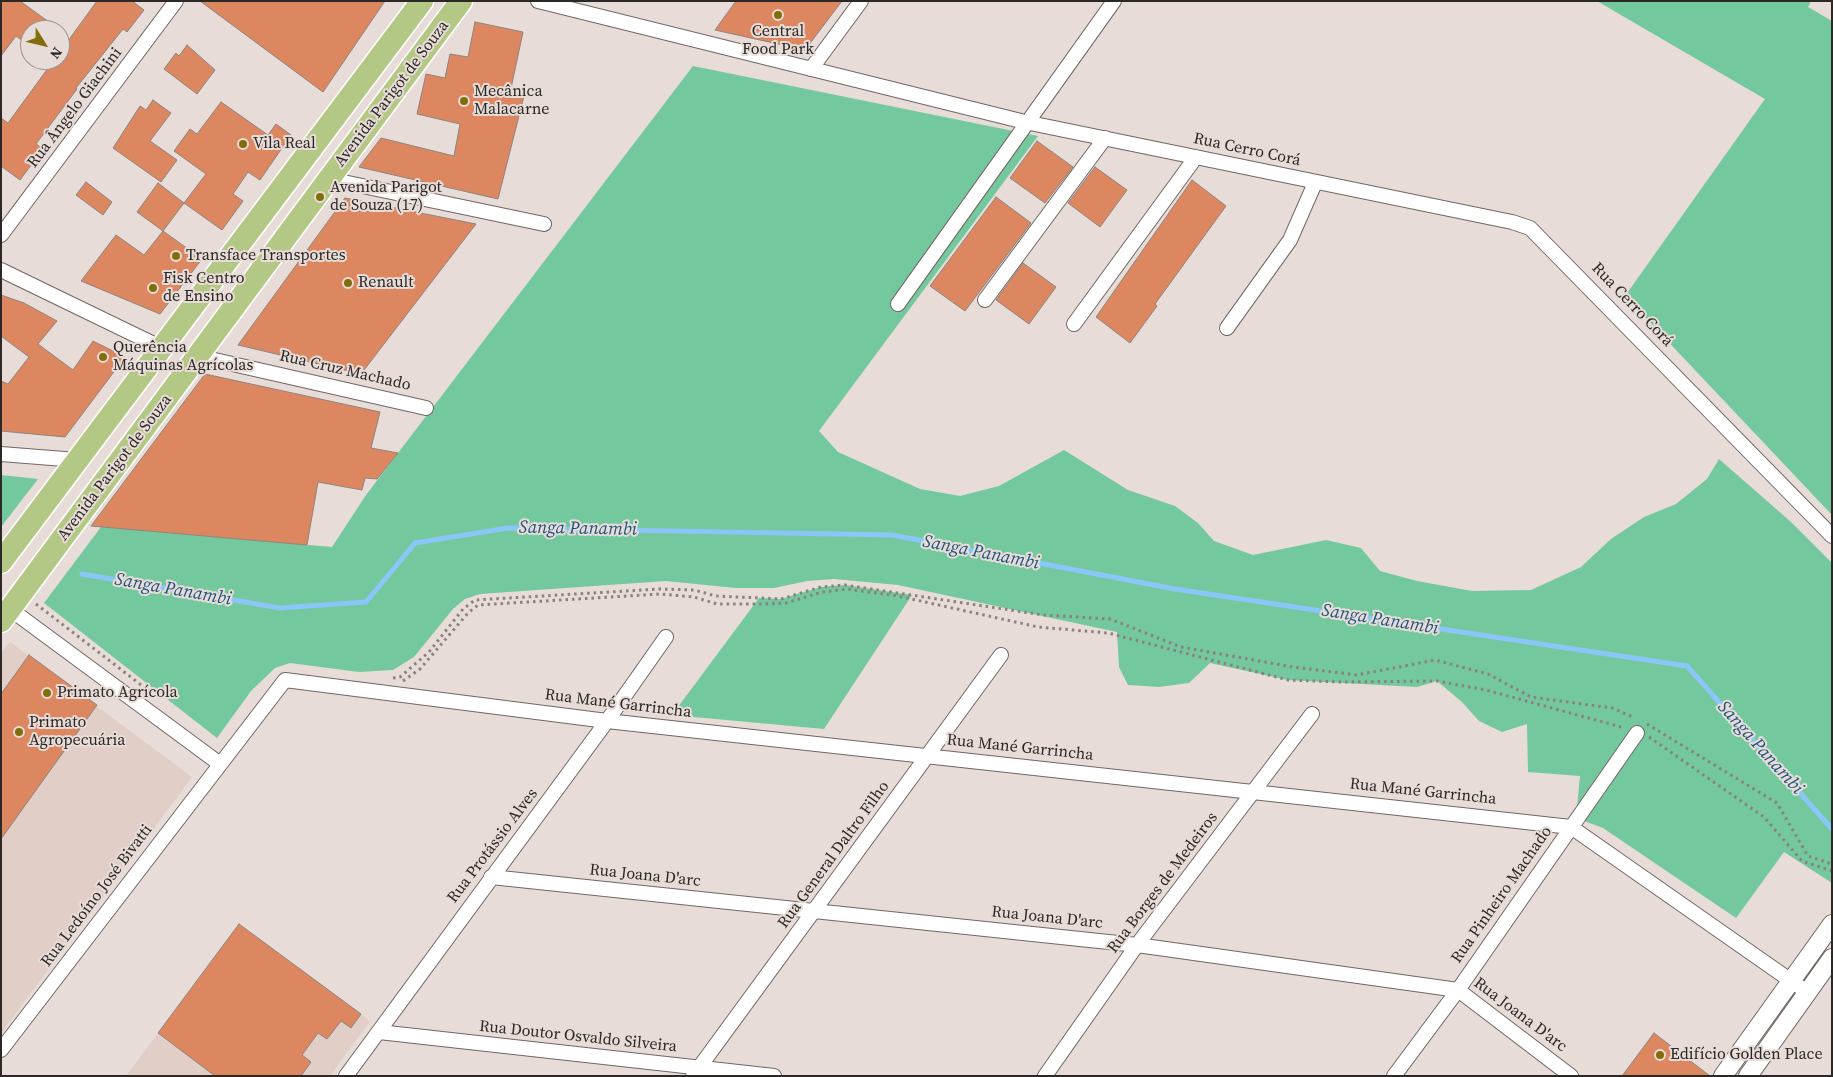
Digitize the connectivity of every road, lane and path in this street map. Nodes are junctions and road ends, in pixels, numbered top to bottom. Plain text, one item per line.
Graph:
1 (176, 1) edge
2 (422, 1) edge
3 (449, 1) edge
4 (461, 1) edge
5 (538, 1) edge
6 (861, 1) edge
7 (1114, 1) edge
8 (811, 69) junction
9 (404, 77) junction
10 (1026, 122) junction
11 (1106, 138) junction
12 (1196, 157) junction
13 (328, 179) junction
14 (1315, 183) junction
15 (544, 224) dead end
16 (1, 235) edge
17 (236, 248) junction
18 (1, 270) edge
19 (985, 300) dead end
20 (898, 304) dead end
21 (1074, 324) dead end
22 (218, 326) junction
23 (1227, 328) dead end
24 (162, 348) junction
25 (197, 356) junction
26 (426, 408) dead end
27 (1, 454) edge
28 (77, 460) junction
29 (80, 514) junction
30 (25, 531) junction
31 (1832, 536) edge
32 (1, 562) edge
33 (11, 608) edge
34 (666, 637) dead end
35 (1001, 655) dead end
36 (384, 680) dead end
37 (394, 684) dead end
38 (135, 687) dead end
39 (159, 699) dead end
40 (159, 705) dead end
41 (1312, 714) dead end
42 (607, 721) junction
43 (1637, 733) junction
44 (929, 756) junction
45 (220, 764) junction
46 (1254, 791) junction
47 (1571, 827) junction
48 (1832, 864) edge
49 (1832, 871) edge
50 (491, 877) junction
51 (814, 911) junction
52 (1832, 924) edge
53 (1138, 945) junction
54 (1832, 958) edge
55 (1790, 980) junction
56 (1458, 990) junction
57 (1807, 992) junction
58 (378, 1032) junction
59 (1, 1050) edge
60 (696, 1072) edge
61 (346, 1076) edge
62 (774, 1076) edge
63 (1045, 1076) edge
64 (1394, 1076) edge
65 (1571, 1076) edge
66 (1723, 1076) edge
67 (1748, 1076) edge

1 - 16 street, Rua Ângelo Giachini
2 - 17 main road, Avenida Parigot de Souza
3 - 9 main road
4 - 9 main road, Avenida Parigot de Souza
5 - 8 street, Rua Cerro Corá
6 - 8 street
7 - 10 street
8 - 10 street, Rua Cerro Corá
9 - 13 main road, Avenida Parigot de Souza
10 - 11 street, Rua Cerro Corá
10 - 20 street
11 - 12 street, Rua Cerro Corá
11 - 19 street
12 - 14 street, Rua Cerro Corá
12 - 21 street
13 - 15 street
13 - 22 main road, Avenida Parigot de Souza
14 - 23 street
14 - 31 street, Rua Cerro Corá
17 - 22 main road
17 - 24 main road, Avenida Parigot de Souza
18 - 24 street
22 - 25 main road, Avenida Parigot de Souza
24 - 28 main road, Avenida Parigot de Souza
25 - 26 street, Rua Cruz Machado
25 - 29 main road, Avenida Parigot de Souza
27 - 28 street
28 - 29 main road
28 - 30 main road, Avenida Parigot de Souza
29 - 33 main road, Avenida Parigot de Souza
30 - 32 main road, Avenida Parigot de Souza
30 - 33 main road
33 - 39 path
33 - 45 street
34 - 42 street, Rua Protássio Alves
35 - 44 street, Rua General Daltro Filho
36 - 48 path
37 - 43 path
38 - 40 path
41 - 46 street, Rua Borges de Medeiros
42 - 44 street, Rua Mané Garrincha
42 - 45 street, Rua Mané Garrincha
42 - 50 street, Rua Protássio Alves
43 - 47 street, Rua Pinheiro Machado
43 - 49 path
44 - 46 street, Rua Mané Garrincha
44 - 51 street, Rua General Daltro Filho
45 - 59 street, Rua Ledoíno José Bivatti
46 - 47 street, Rua Mané Garrincha
46 - 53 street, Rua Borges de Medeiros
47 - 55 street, Rua Mané Garrincha
47 - 56 street, Rua Pinheiro Machado
50 - 51 street, Rua Joana D'arc
50 - 58 street, Rua Protássio Alves
51 - 53 street, Rua Joana D'arc
51 - 60 street, Rua General Daltro Filho
52 - 55 street
53 - 56 street, Rua Joana D'arc
53 - 63 street, Rua Borges de Medeiros
54 - 57 street
55 - 57 street, Rua Mané Garrincha
55 - 66 street
56 - 64 street, Rua Pinheiro Machado
56 - 65 street, Rua Joana D'arc
57 - 67 street
58 - 60 street, Rua Doutor Osvaldo Silveira
58 - 61 street, Rua Protássio Alves
60 - 62 street, Rua Doutor Osvaldo Silveira

